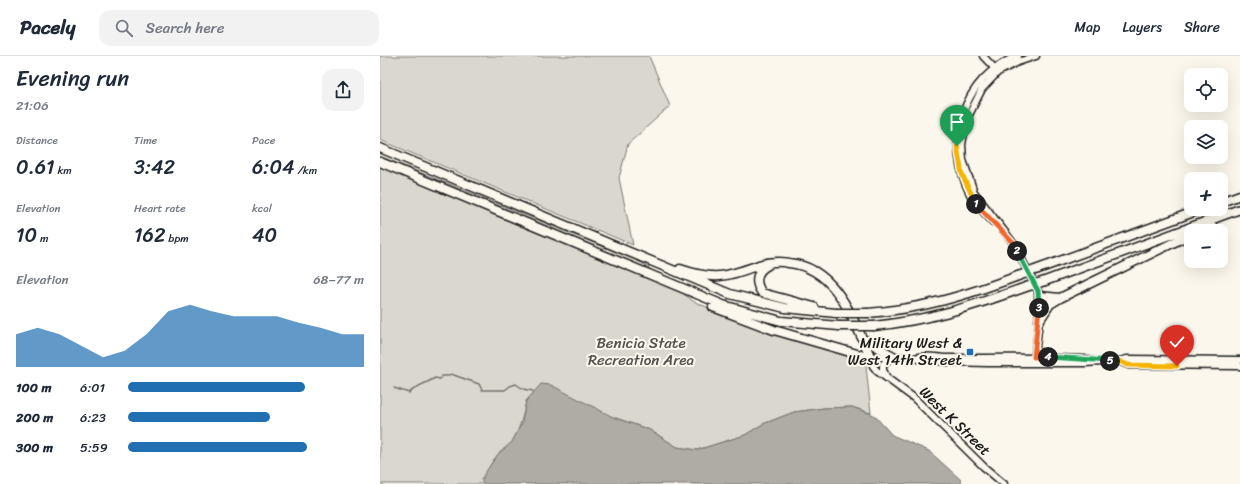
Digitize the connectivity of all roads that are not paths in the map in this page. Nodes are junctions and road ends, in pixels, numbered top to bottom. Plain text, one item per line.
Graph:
1 (984, 56) edge
2 (1018, 56) edge
3 (1036, 56) edge
4 (996, 70) junction
5 (380, 148) edge
6 (380, 162) edge
7 (1240, 195) edge
8 (1228, 199) edge
9 (1240, 209) edge
10 (1240, 213) edge
11 (1184, 216) edge
12 (1214, 224) edge
13 (1184, 237) edge
14 (620, 249) junction
15 (774, 262) junction
16 (676, 286) junction
17 (1040, 296) junction
18 (1060, 298) junction
19 (836, 313) junction
20 (1039, 321) junction
21 (862, 338) junction
22 (893, 356) junction
23 (872, 358) junction
24 (1034, 360) junction
25 (1240, 360) edge
26 (1119, 361) junction
27 (1240, 366) edge
28 (887, 379) junction
29 (1004, 484) edge

1 - 4 street
2 - 4 street
3 - 4 street
4 - 17 street
5 - 14 highway
6 - 16 highway
7 - 8 highway
9 - 16 highway, bridge
10 - 12 highway
11 - 19 highway, bridge
13 - 18 highway
14 - 15 highway
14 - 19 highway
15 - 19 highway
15 - 21 highway
16 - 23 highway
17 - 18 highway
17 - 20 street
18 - 20 highway
20 - 24 street
21 - 22 highway
21 - 23 highway
22 - 23 street
22 - 24 street
22 - 28 street
23 - 28 street, West K Street
24 - 26 street
25 - 26 street
26 - 27 street
28 - 29 street, West K Street

